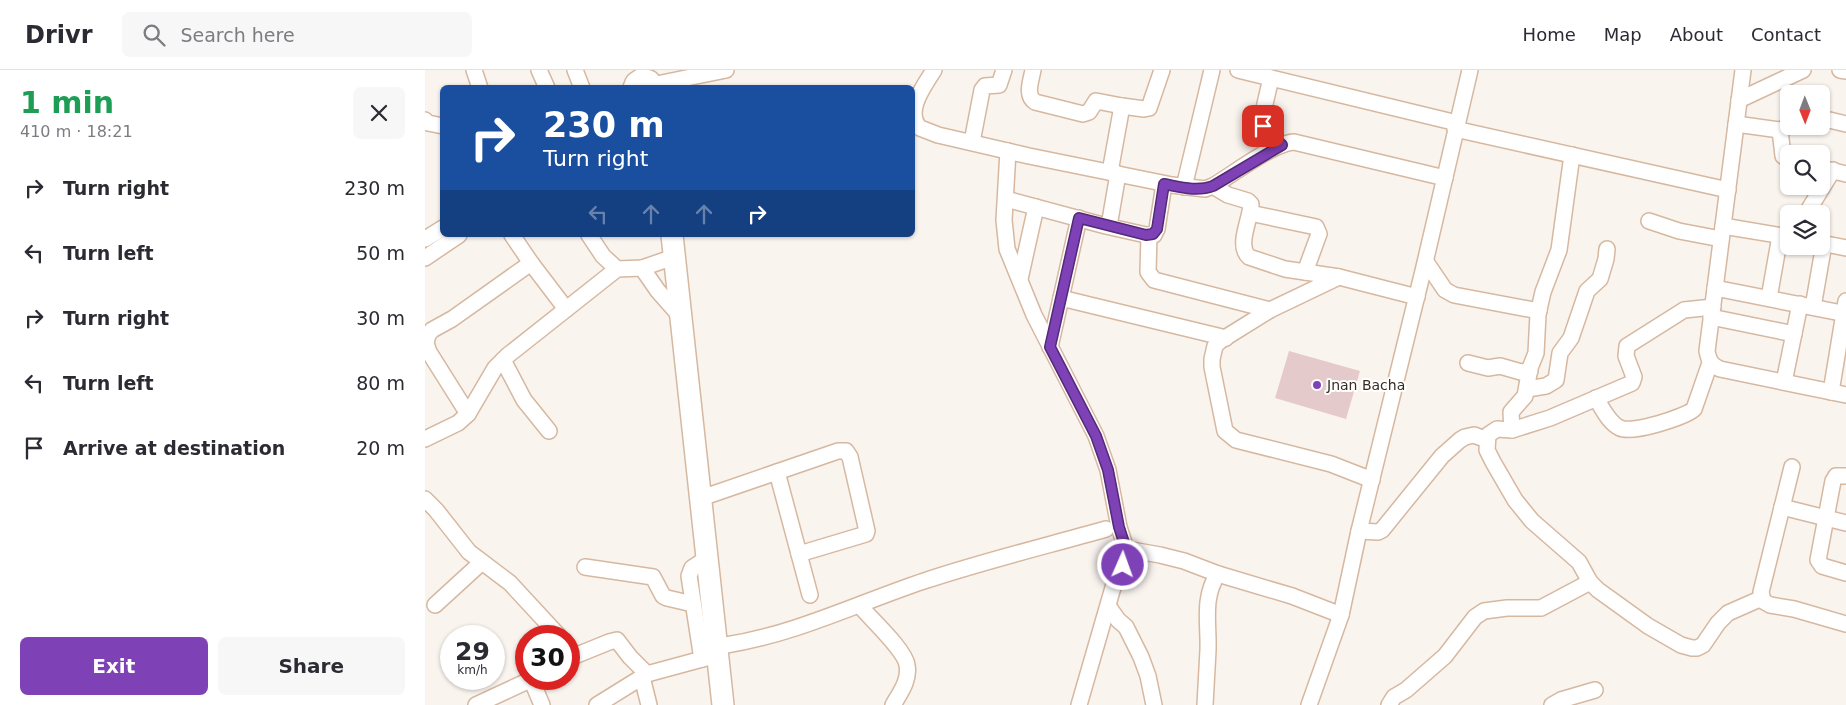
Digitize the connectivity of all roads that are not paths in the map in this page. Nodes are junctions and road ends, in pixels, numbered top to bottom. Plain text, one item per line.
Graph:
1 (474, 70) edge
2 (539, 70) edge
3 (575, 70) edge
4 (726, 70) edge
5 (934, 70) edge
6 (1005, 70) edge
7 (1033, 70) edge
8 (1161, 70) edge
9 (1212, 70) edge
10 (1743, 70) edge
11 (1803, 70) edge
12 (1840, 70) edge
13 (1243, 71) edge
14 (1467, 71) edge
15 (1846, 71) edge
16 (683, 74) edge
17 (1282, 76) edge
18 (642, 81) edge
19 (479, 85) edge
20 (546, 85) edge
21 (581, 85) edge
22 (1739, 100) junction
23 (1122, 106) junction
24 (915, 109) edge
25 (915, 119) edge
26 (425, 120) edge
27 (1830, 120) edge
28 (1736, 124) junction
29 (1846, 124) edge
30 (440, 125) edge
31 (1456, 126) junction
32 (1780, 128) edge
33 (972, 142) junction
34 (1282, 145) junction
35 (1008, 151) junction
36 (1572, 155) junction
37 (1834, 171) edge
38 (1114, 173) junction
39 (1445, 178) junction
40 (1164, 184) junction
41 (1213, 186) junction
42 (1184, 187) junction
43 (1727, 190) junction
44 (1006, 199) junction
45 (1813, 205) edge
46 (1036, 207) junction
47 (1250, 213) junction
48 (1079, 218) junction
49 (1649, 221) dead end
50 (1109, 226) junction
51 (440, 230) edge
52 (1722, 232) junction
53 (1149, 235) junction
54 (1780, 236) edge
55 (456, 237) edge
56 (513, 237) edge
57 (590, 237) edge
58 (672, 237) edge
59 (683, 237) edge
60 (425, 239) edge
61 (1830, 245) edge
62 (1846, 248) edge
63 (1607, 249) dead end
64 (1780, 255) edge
65 (1820, 255) edge
66 (674, 257) junction
67 (425, 258) edge
68 (1425, 262) junction
69 (531, 263) junction
70 (642, 268) junction
71 (617, 269) junction
72 (1305, 272) junction
73 (1339, 277) junction
74 (1020, 279) junction
75 (1715, 288) junction
76 (1417, 297) junction
77 (1061, 298) junction
78 (1769, 298) junction
79 (1807, 306) junction
80 (566, 309) junction
81 (1845, 309) edge
82 (1270, 310) junction
83 (1539, 311) junction
84 (1712, 312) junction
85 (681, 317) junction
86 (1794, 334) junction
87 (1226, 338) junction
88 (1050, 347) junction
89 (503, 360) junction
90 (1468, 363) dead end
91 (1711, 363) junction
92 (1530, 371) junction
93 (1784, 382) junction
94 (1527, 389) junction
95 (1831, 392) junction
96 (1846, 395) edge
97 (1596, 398) junction
98 (468, 414) junction
99 (1512, 430) junction
100 (549, 431) dead end
101 (425, 440) edge
102 (1487, 440) junction
103 (1792, 467) dead end
104 (777, 472) junction
105 (1846, 476) edge
106 (1372, 480) junction
107 (710, 495) junction
108 (425, 499) edge
109 (1782, 507) junction
110 (1826, 518) junction
111 (1846, 523) edge
112 (1106, 529) dead end
113 (1359, 531) junction
114 (1126, 549) junction
115 (799, 554) junction
116 (707, 558) junction
117 (482, 562) junction
118 (585, 567) dead end
119 (1846, 573) edge
120 (1218, 574) junction
121 (1590, 582) junction
122 (809, 595) dead end
123 (1762, 598) junction
124 (693, 604) junction
125 (435, 605) dead end
126 (860, 606) junction
127 (1109, 607) junction
128 (1341, 615) junction
129 (1846, 624) edge
130 (549, 625) edge
131 (580, 651) edge
132 (715, 653) junction
133 (645, 675) junction
134 (515, 687) edge
135 (536, 690) edge
136 (1595, 690) dead end
137 (1314, 704) edge
138 (476, 705) edge
139 (542, 705) edge
140 (597, 705) edge
141 (649, 705) edge
142 (723, 705) edge
143 (732, 705) edge
144 (893, 705) edge
145 (1079, 705) edge
146 (1154, 705) edge
147 (1205, 705) edge
148 (1389, 705) edge
149 (1552, 705) edge

1 - 19 street
2 - 20 street
3 - 21 street
4 - 16 street
5 - 24 street
6 - 33 street
7 - 23 street
8 - 23 street
9 - 42 street
10 - 22 street
11 - 22 street
12 - 15 street
13 - 17 street
14 - 31 street
16 - 18 street
17 - 31 street
17 - 34 street
22 - 28 street
23 - 38 street
25 - 33 street
26 - 30 street
27 - 29 street
28 - 32 street
28 - 43 street
31 - 36 street
31 - 39 street
33 - 35 street
34 - 39 street
34 - 41 street
35 - 38 street
35 - 44 street
36 - 43 street
36 - 83 street
37 - 45 street
38 - 40 street
38 - 50 street
39 - 68 street
40 - 42 street
40 - 53 street
41 - 42 street
41 - 47 street
43 - 52 street
44 - 46 street
44 - 74 street
46 - 48 street
46 - 74 street
47 - 72 street
47 - 72 street
48 - 50 street
48 - 77 street
49 - 52 street
50 - 53 street
51 - 60 street
52 - 54 street
52 - 75 street
53 - 82 street
55 - 67 street
56 - 69 street
57 - 71 street
58 - 66 highway
59 - 107 highway
61 - 62 street
63 - 94 street
64 - 78 street
65 - 79 street
66 - 70 street
66 - 85 highway
68 - 76 street
68 - 83 street
69 - 80 street
69 - 98 street
70 - 71 street
70 - 85 street
71 - 80 street
72 - 73 street
73 - 76 street
73 - 82 street
74 - 88 street
75 - 78 street
75 - 84 street
76 - 106 street
77 - 87 street
77 - 88 street
78 - 79 street
79 - 81 street
79 - 86 street
80 - 89 street
81 - 95 street
82 - 87 street
83 - 92 street
84 - 86 street
84 - 91 street
84 - 97 street
85 - 116 highway
86 - 93 street
87 - 106 street
88 - 114 street
89 - 98 street
89 - 100 street
90 - 92 street
91 - 93 street
91 - 97 street
92 - 94 street
93 - 95 street
94 - 99 street
95 - 96 street
97 - 99 street
98 - 101 street
99 - 102 street
102 - 113 street
102 - 121 street
103 - 109 street
104 - 107 street
104 - 115 street
104 - 115 street
105 - 110 street
106 - 113 street
107 - 132 highway
108 - 117 street
109 - 110 street
109 - 123 street
110 - 111 street
110 - 119 street
112 - 126 street
113 - 128 street
114 - 120 street
114 - 127 street
115 - 122 street
116 - 124 street
116 - 132 highway
117 - 125 street
117 - 130 street
118 - 124 street
120 - 128 street
120 - 147 street
121 - 123 street
121 - 148 street
123 - 129 street
124 - 132 street
126 - 132 street
126 - 144 street
127 - 145 street
127 - 146 street
128 - 137 street
131 - 133 street
132 - 133 street
132 - 142 highway
132 - 143 highway
133 - 140 street
133 - 141 street
134 - 138 street
135 - 139 street
136 - 149 street

